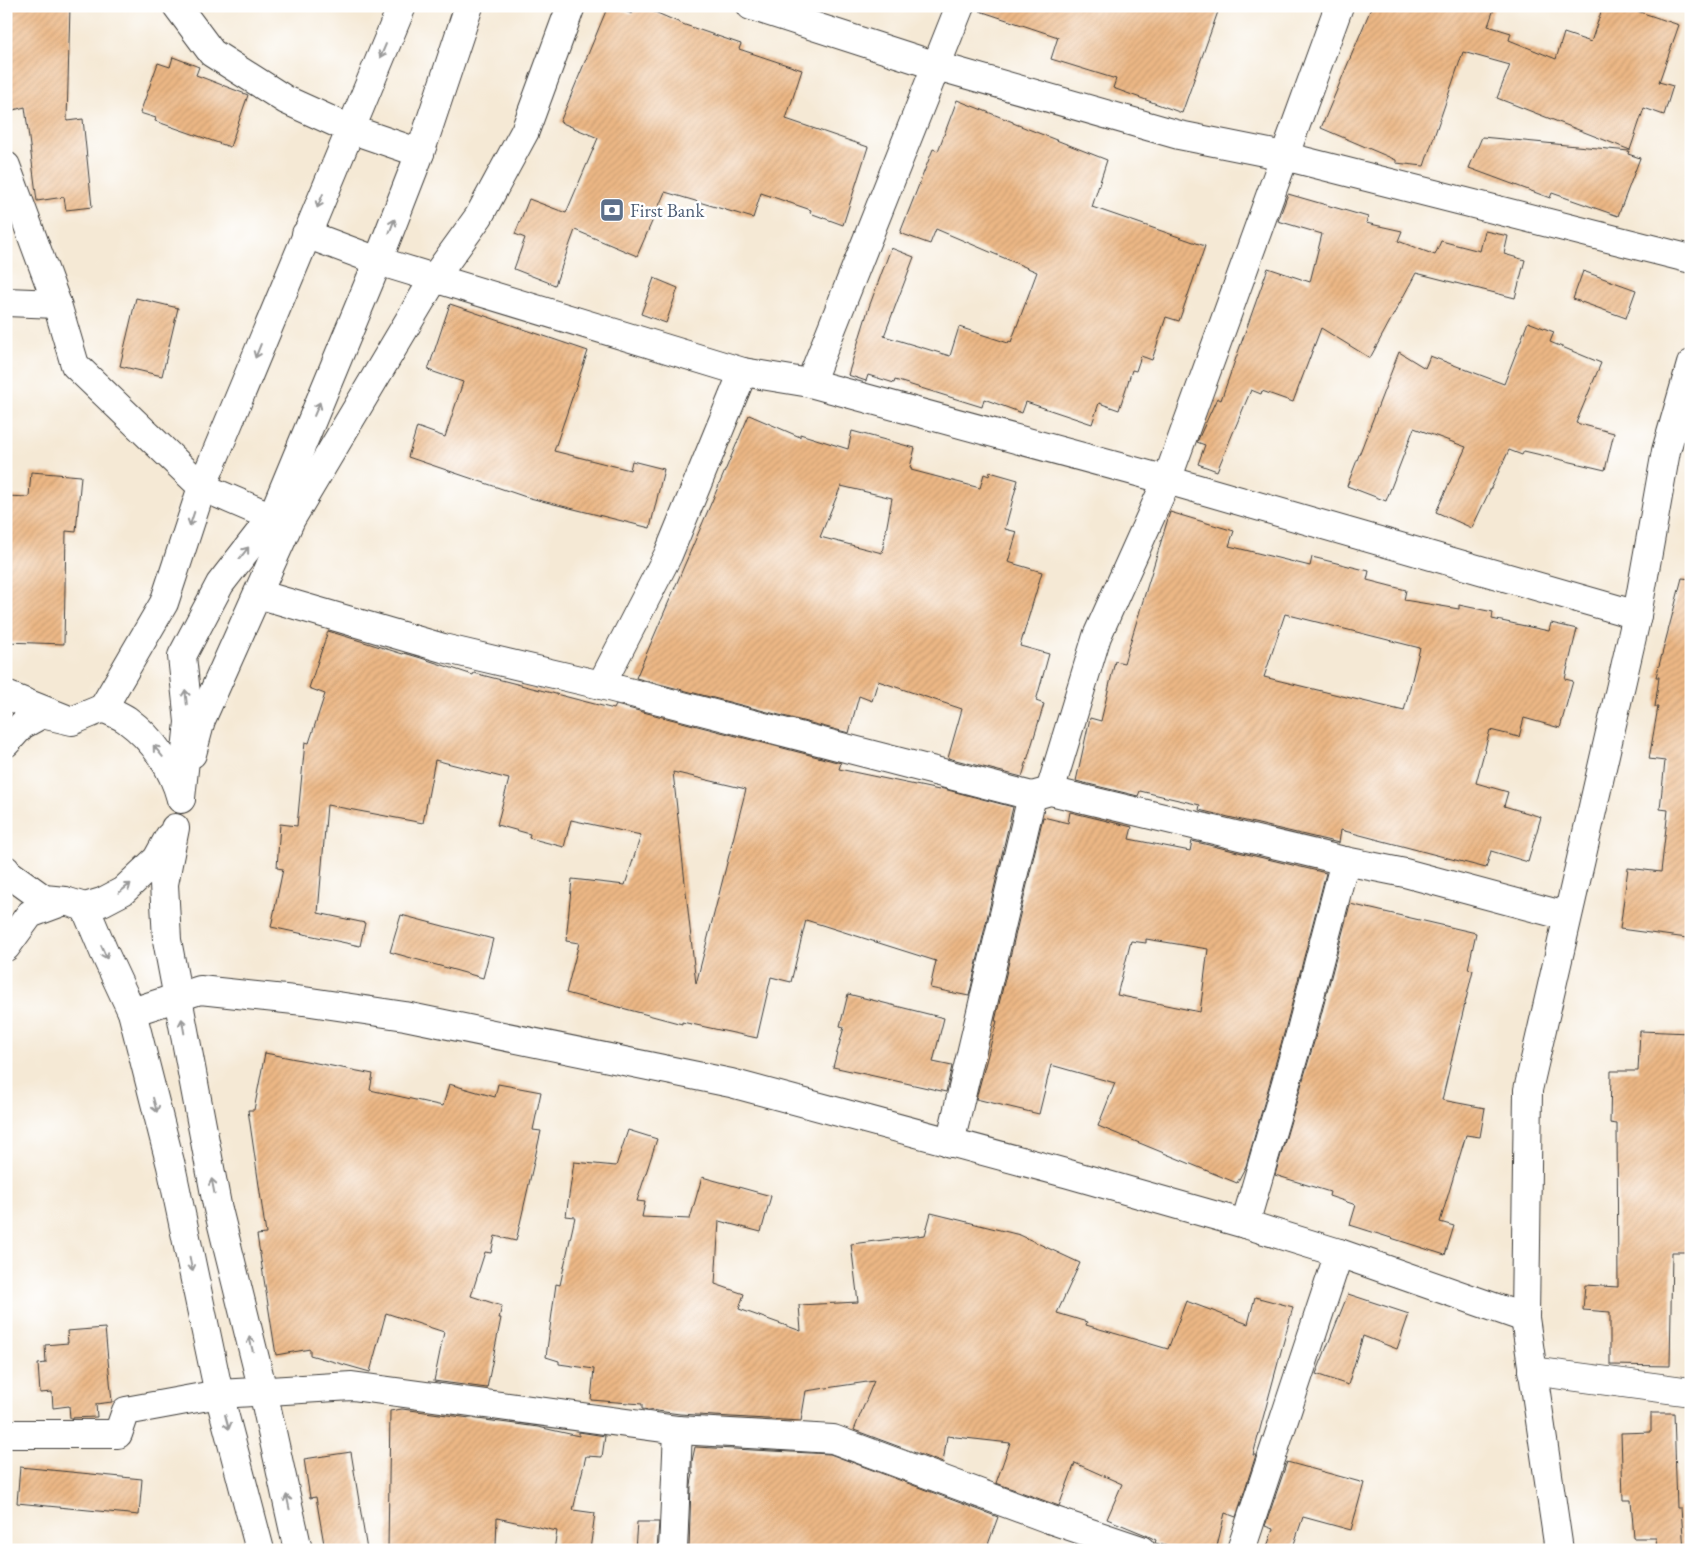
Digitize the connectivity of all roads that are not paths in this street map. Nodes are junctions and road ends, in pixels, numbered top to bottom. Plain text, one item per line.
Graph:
1 (177, 6) edge
2 (402, 6) edge
3 (469, 6) edge
4 (570, 6) edge
5 (751, 6) edge
6 (960, 6) edge
7 (1339, 6) edge
8 (937, 66) junction
9 (350, 129) junction
10 (420, 153) junction
11 (1284, 156) junction
12 (6, 166) edge
13 (306, 234) junction
14 (1691, 259) edge
15 (378, 260) junction
16 (435, 277) junction
17 (6, 302) edge
18 (57, 304) junction
19 (1691, 364) edge
20 (743, 372) junction
21 (810, 383) junction
22 (1167, 480) junction
23 (202, 487) junction
24 (272, 517) junction
25 (258, 594) junction
26 (1636, 615) junction
27 (601, 684) junction
28 (6, 696) edge
29 (103, 708) junction
30 (72, 721) junction
31 (6, 742) edge
32 (1041, 793) junction
33 (181, 798) junction
34 (175, 828) junction
35 (1345, 861) junction
36 (6, 870) edge
37 (75, 904) junction
38 (1566, 916) junction
39 (6, 947) edge
40 (178, 996) junction
41 (132, 1012) junction
42 (950, 1143) junction
43 (1245, 1224) junction
44 (1339, 1253) junction
45 (1525, 1318) junction
46 (1532, 1371) junction
47 (263, 1391) junction
48 (1691, 1392) edge
49 (219, 1394) junction
50 (678, 1430) junction
51 (12, 1434) dead end
52 (260, 1550) edge
53 (298, 1550) edge
54 (673, 1550) edge
55 (1142, 1550) edge
56 (1240, 1550) edge
57 (1558, 1550) edge

1 - 9 street
2 -> 9 street
3 - 10 street
4 - 16 street
5 - 8 street
6 - 8 street
7 - 11 street
8 - 11 street
8 - 21 street
9 - 10 street
9 -> 13 street
15 -> 10 street
11 - 14 street
11 - 22 street
12 - 18 street
13 - 15 street
13 -> 23 street
15 - 16 street
24 -> 15 street
16 - 20 street
16 - 25 street
17 - 18 street
18 - 23 street
19 - 26 street
20 - 21 street
20 - 27 street
21 - 22 street
22 - 26 street
22 - 32 street
23 - 24 street
23 -> 29 street
33 -> 24 street
25 - 27 street
25 - 33 street
26 - 38 street
27 - 32 street
28 - 30 street
29 - 30 street
33 -> 29 street
30 - 31 street
32 - 35 street
32 - 42 street
33 - 34 street
37 -> 34 street
34 - 40 street
35 - 38 street
35 - 43 street
36 - 37 street
37 - 39 street
37 -> 41 street
38 - 45 street
40 - 41 street
40 - 42 street
47 -> 40 street
41 -> 49 street
42 - 43 street
43 - 44 street
44 - 45 street
44 - 56 street
45 - 46 street
46 - 48 street
46 - 57 street
47 - 49 street
47 - 50 street
53 -> 47 street
49 - 51 street
49 -> 52 street
50 - 54 street
50 - 55 street

